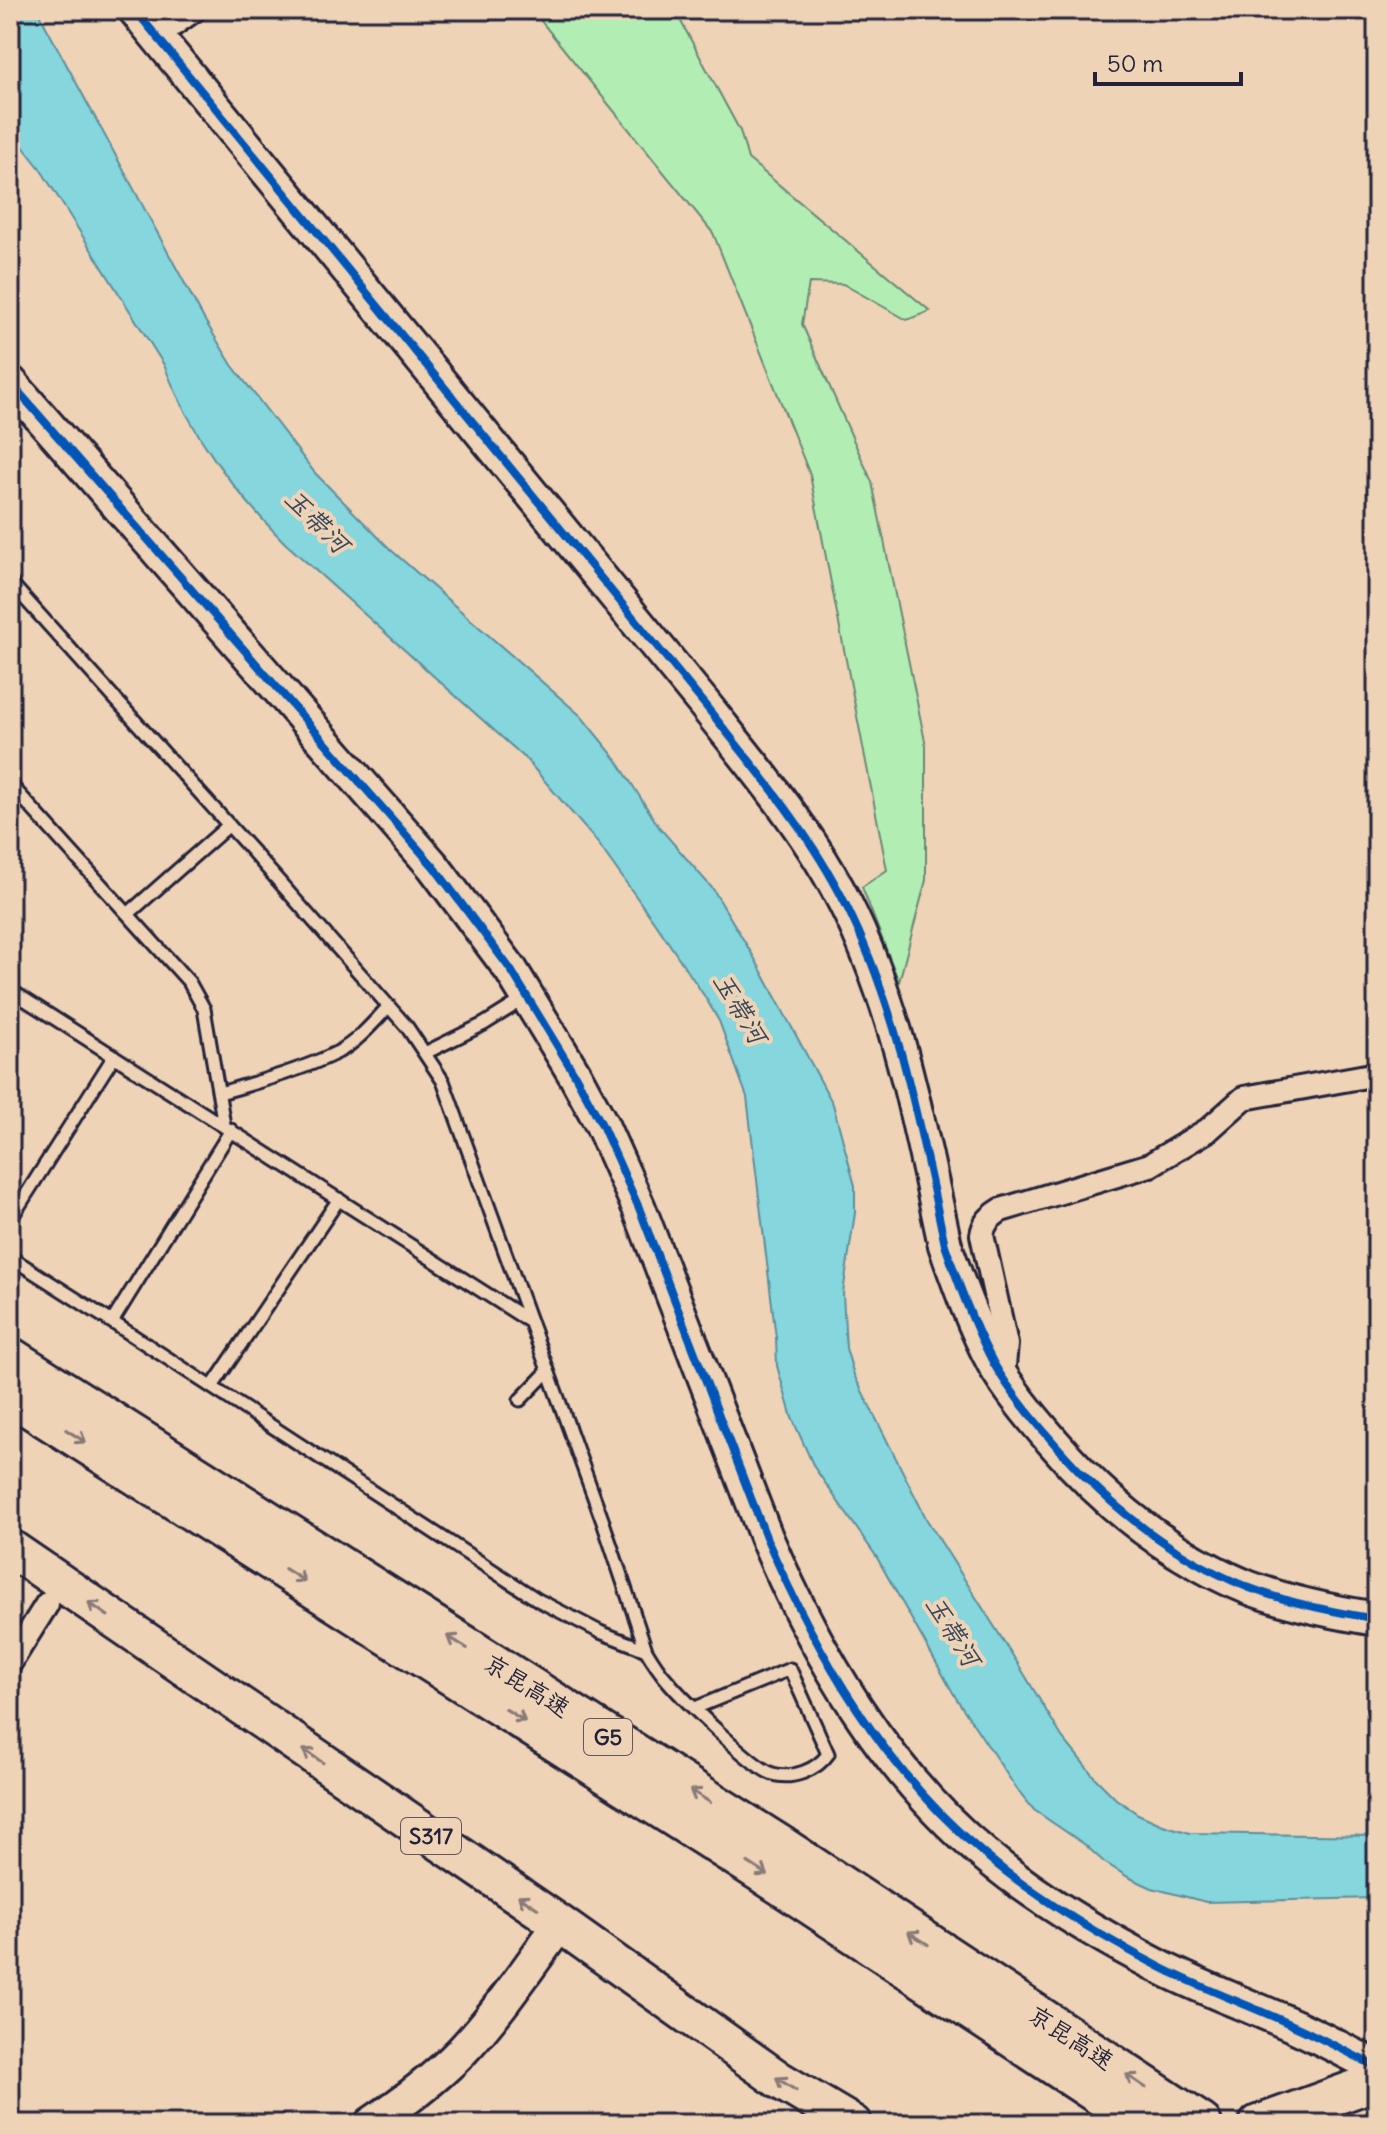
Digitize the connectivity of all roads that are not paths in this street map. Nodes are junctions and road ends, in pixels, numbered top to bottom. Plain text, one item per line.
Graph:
1 (135, 10) edge
2 (194, 10) edge
3 (157, 36) junction
4 (10, 382) edge
5 (10, 582) edge
6 (10, 784) edge
7 (229, 825) junction
8 (128, 914) junction
9 (10, 990) edge
10 (528, 996) junction
11 (389, 1006) junction
12 (425, 1053) junction
13 (114, 1056) junction
14 (1377, 1074) edge
15 (220, 1093) junction
16 (227, 1127) junction
17 (339, 1199) junction
18 (10, 1220) edge
19 (10, 1257) edge
20 (530, 1321) junction
21 (112, 1322) junction
22 (10, 1358) edge
23 (548, 1371) junction
24 (1003, 1377) junction
25 (212, 1387) junction
26 (10, 1394) edge
27 (520, 1400) dead end
28 (10, 1548) edge
29 (10, 1578) edge
30 (47, 1604) junction
31 (1377, 1619) edge
32 (646, 1650) junction
33 (10, 1663) edge
34 (695, 1708) junction
35 (552, 1934) junction
36 (1377, 2067) edge
37 (1377, 2081) edge
38 (1377, 2108) edge
39 (1333, 2115) edge
40 (371, 2124) edge
41 (804, 2124) edge
42 (853, 2124) edge
43 (1145, 2124) edge
44 (1201, 2124) edge
45 (1258, 2124) edge

1 - 3 street
2 - 3 street
3 - 24 street
4 - 10 street
5 - 7 lane
6 - 8 lane
7 - 8 lane
7 - 11 lane
8 - 15 lane
9 - 13 lane
10 - 12 lane
10 - 36 street
11 - 12 lane
11 - 15 lane
12 - 20 lane
13 - 16 lane
13 - 18 lane
14 - 24 street
15 - 16 lane
16 - 17 lane
16 - 21 lane
17 - 20 lane
17 - 25 lane
19 - 21 lane
20 - 23 lane
21 - 25 lane
44 -> 22 highway, 京昆高速 / G5
23 - 27 lane
23 - 32 lane
24 - 31 street
25 - 32 lane
26 -> 43 highway, 京昆高速 / G5
35 -> 28 main road, S317
29 - 30 main road, S317
30 - 33 street
30 - 35 main road, S317
32 - 34 lane
34 - 34 lane
35 - 40 street
35 - 41 main road, S317
42 -> 35 main road, S317
37 - 39 main road
38 - 39 main road
39 - 45 main road

